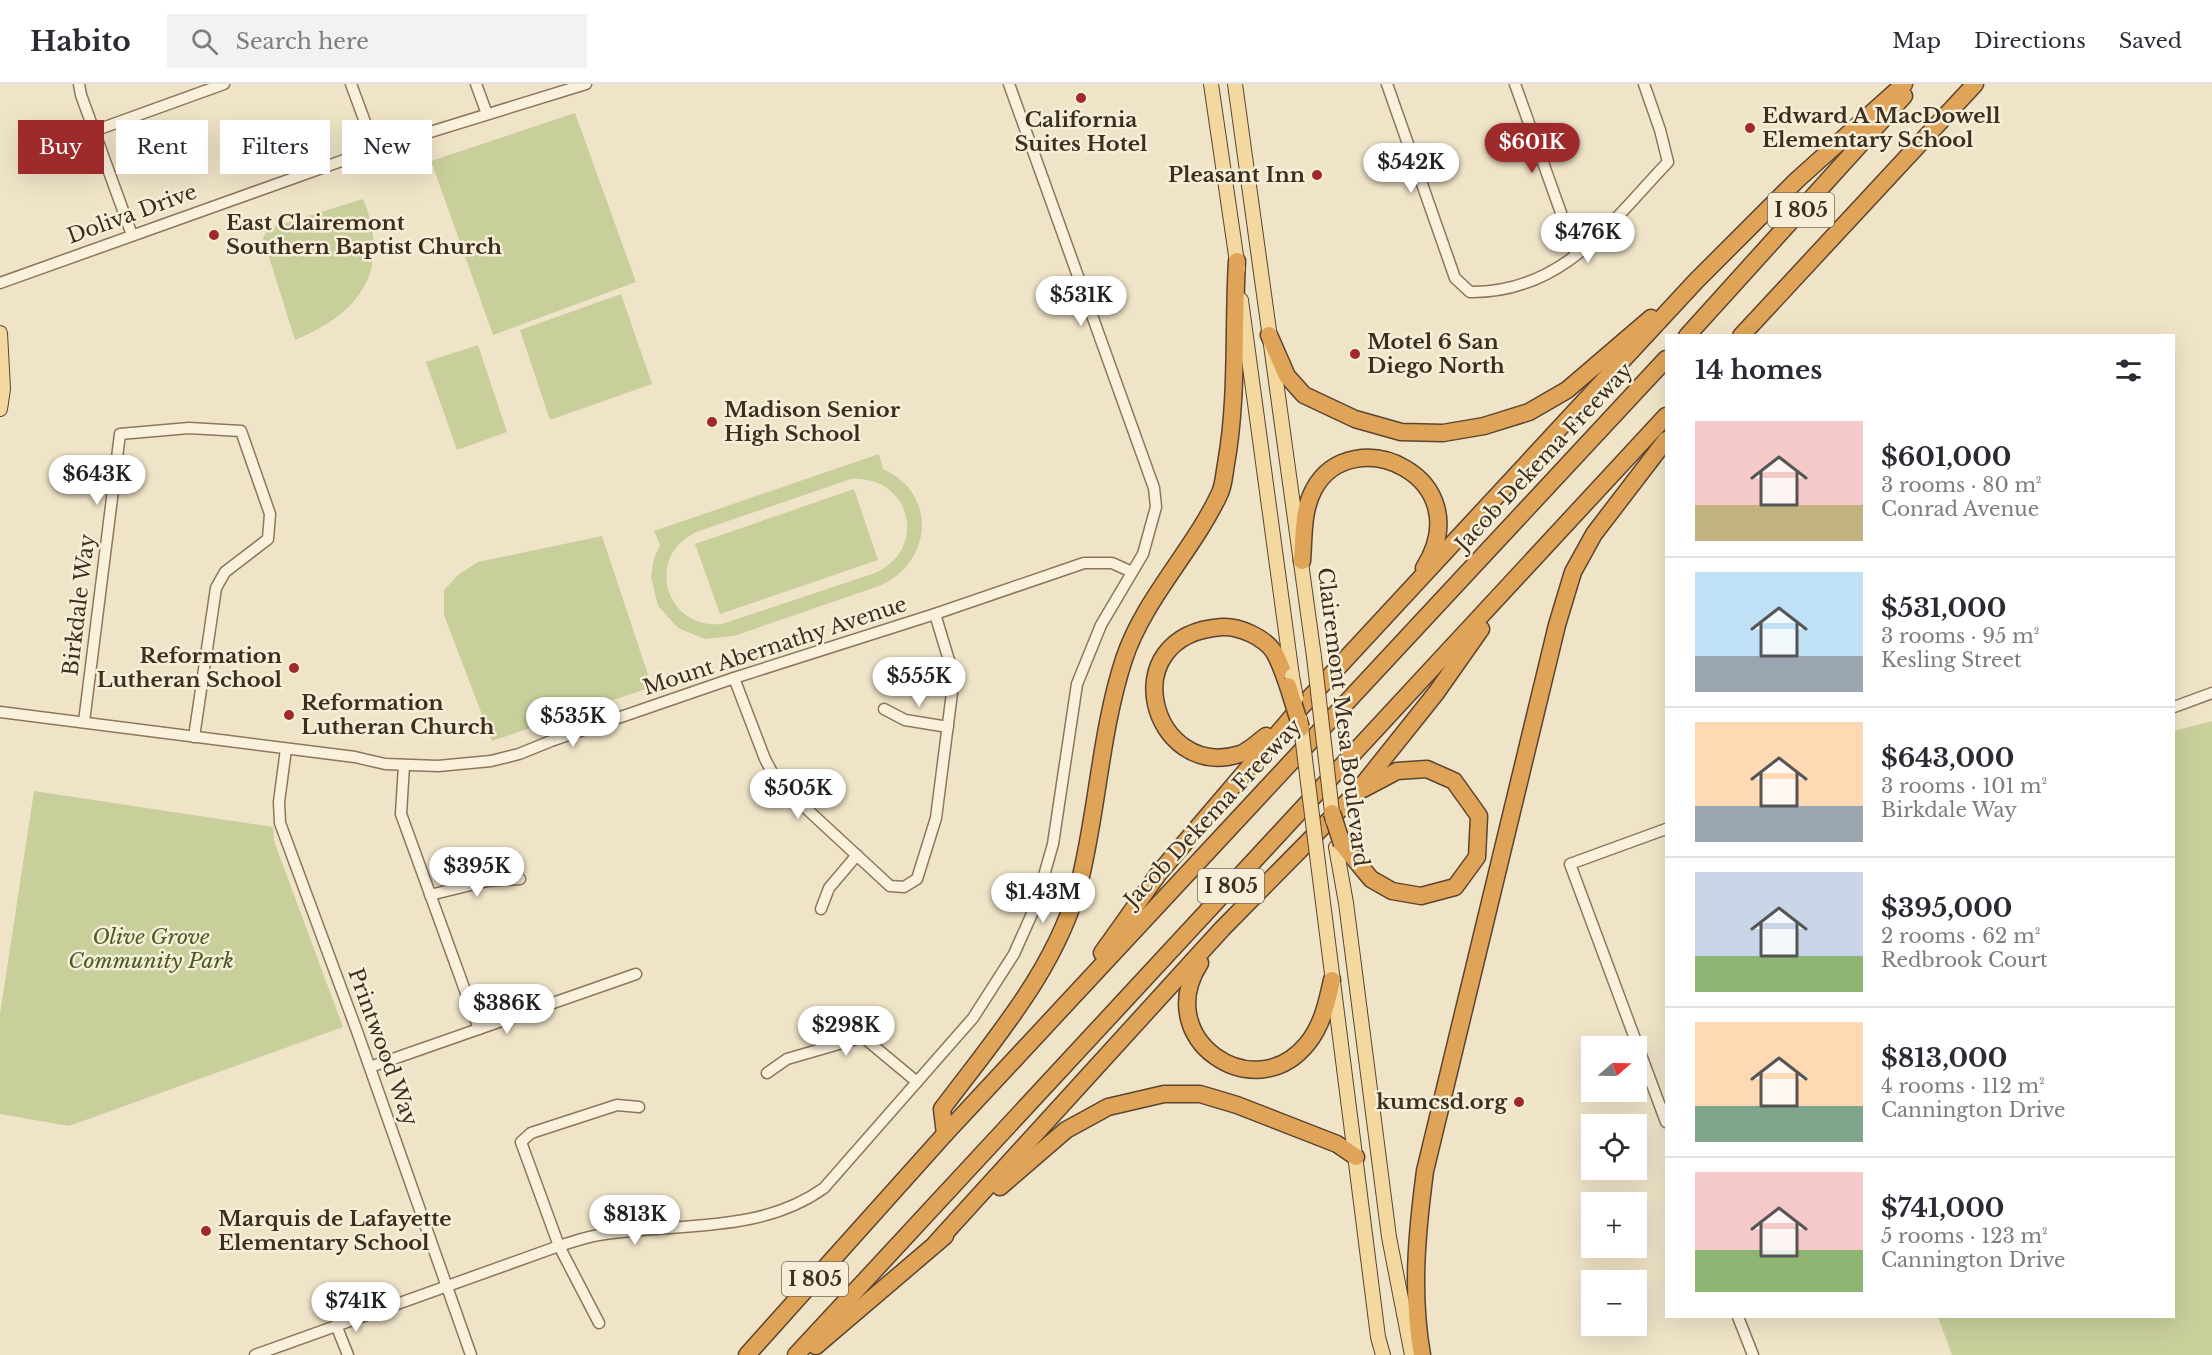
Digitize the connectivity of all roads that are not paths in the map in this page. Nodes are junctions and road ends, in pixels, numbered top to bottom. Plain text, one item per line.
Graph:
1 (79, 84) edge
2 (224, 84) edge
3 (351, 84) edge
4 (476, 84) edge
5 (586, 84) edge
6 (1009, 84) edge
7 (1211, 84) edge
8 (1235, 84) edge
9 (1387, 84) edge
10 (1515, 84) edge
11 (1644, 84) edge
12 (1904, 84) edge
13 (1915, 84) edge
14 (1975, 84) edge
15 (487, 114) junction
16 (90, 120) edge
17 (364, 120) edge
18 (104, 127) edge
19 (432, 132) edge
20 (104, 158) edge
21 (342, 162) edge
22 (132, 235) junction
23 (1576, 255) junction
24 (1237, 261) junction
25 (1696, 281) junction
26 (0, 283) edge
27 (1772, 303) junction
28 (0, 333) edge
29 (1690, 334) edge
30 (1743, 334) edge
31 (1748, 334) edge
32 (1269, 335) junction
33 (1665, 359) edge
34 (0, 409) edge
35 (1665, 417) edge
36 (1665, 441) edge
37 (1302, 561) junction
38 (1132, 572) junction
39 (1516, 579) junction
40 (1394, 610) junction
41 (935, 614) junction
42 (734, 678) junction
43 (1290, 681) junction
44 (2212, 693) edge
45 (2175, 707) edge
46 (884, 709) dead end
47 (0, 712) edge
48 (84, 723) junction
49 (1296, 723) junction
50 (948, 727) junction
51 (195, 737) junction
52 (286, 748) junction
53 (404, 765) junction
54 (1357, 792) junction
55 (1332, 813) joint
56 (1665, 829) edge
57 (1339, 846) junction
58 (857, 855) junction
59 (520, 879) dead end
60 (430, 895) junction
61 (821, 909) dead end
62 (1222, 929) junction
63 (636, 974) dead end
64 (1332, 980) junction
65 (1058, 1013) junction
66 (479, 1029) junction
67 (370, 1067) junction
68 (767, 1072) dead end
69 (917, 1082) junction
70 (639, 1107) dead end
71 (1665, 1119) edge
72 (945, 1134) junction
73 (1356, 1157) junction
74 (936, 1243) junction
75 (559, 1246) junction
76 (446, 1285) junction
77 (1738, 1318) edge
78 (598, 1323) dead end
79 (336, 1325) junction
80 (255, 1355) edge
81 (348, 1355) edge
82 (471, 1355) edge
83 (747, 1355) edge
84 (796, 1355) edge
85 (806, 1355) edge
86 (1383, 1355) edge
87 (1412, 1355) edge
88 (1422, 1355) edge
89 (1753, 1355) edge

1 - 16 street
2 - 18 street
3 - 17 street
4 - 15 street
5 - 15 street, Doliva Drive
6 - 38 street
7 - 24 main road
8 - 32 main road, Clairemont Mesa Boulevard
9 - 23 street
10 - 23 street
11 - 23 street
12 - 25 highway
13 - 29 highway, I 805
14 - 27 highway, I 805
15 - 19 street, Doliva Drive
20 - 22 street
21 - 22 street, Doliva Drive
22 - 26 street, Doliva Drive
24 - 43 main road
24 - 72 highway
25 - 32 highway
25 - 40 highway
27 - 30 highway, I 805
27 - 31 highway
28 - 34 main road
32 - 37 main road, Clairemont Mesa Boulevard
33 - 65 highway, Jacob Dekema Freeway / I 805
35 - 39 highway, I 805
36 - 88 highway
37 - 40 highway
37 - 55 main road, Clairemont Mesa Boulevard, bridge
38 - 41 street, Mount Abernathy Avenue
38 - 69 street
39 - 54 highway
39 - 84 highway, I 805
40 - 49 highway
41 - 42 street, Mount Abernathy Avenue
41 - 50 street
42 - 53 street, Mount Abernathy Avenue
42 - 58 street
43 - 49 highway, bridge
43 - 49 highway
44 - 45 street
46 - 50 street
47 - 48 street, Mount Abernathy Avenue
48 - 51 street, Mount Abernathy Avenue
48 - 51 street, Birkdale Way
49 - 64 main road, Clairemont Mesa Boulevard, bridge
49 - 65 highway
50 - 58 street
51 - 52 street, Mount Abernathy Avenue
52 - 53 street, Mount Abernathy Avenue
52 - 67 street, Printwood Way
53 - 60 street
54 - 57 highway
54 - 62 highway
55 - 57 highway, bridge
56 - 71 street
57 - 87 main road, Clairemont Mesa Boulevard
58 - 61 street
59 - 60 street
60 - 66 street
62 - 64 highway
62 - 74 highway
63 - 66 street
64 - 73 main road, Clairemont Mesa Boulevard
65 - 72 highway, Jacob Dekema Freeway / I 805
66 - 67 street
67 - 76 street, Printwood Way
68 - 69 street
69 - 75 street
70 - 75 street
72 - 83 highway, Jacob Dekema Freeway / I 805
73 - 74 highway
73 - 86 main road, Clairemont Mesa Boulevard
74 - 85 highway
75 - 76 street
75 - 78 street
76 - 79 street
76 - 82 street, Printwood Way
77 - 89 street
79 - 80 street
79 - 81 street

